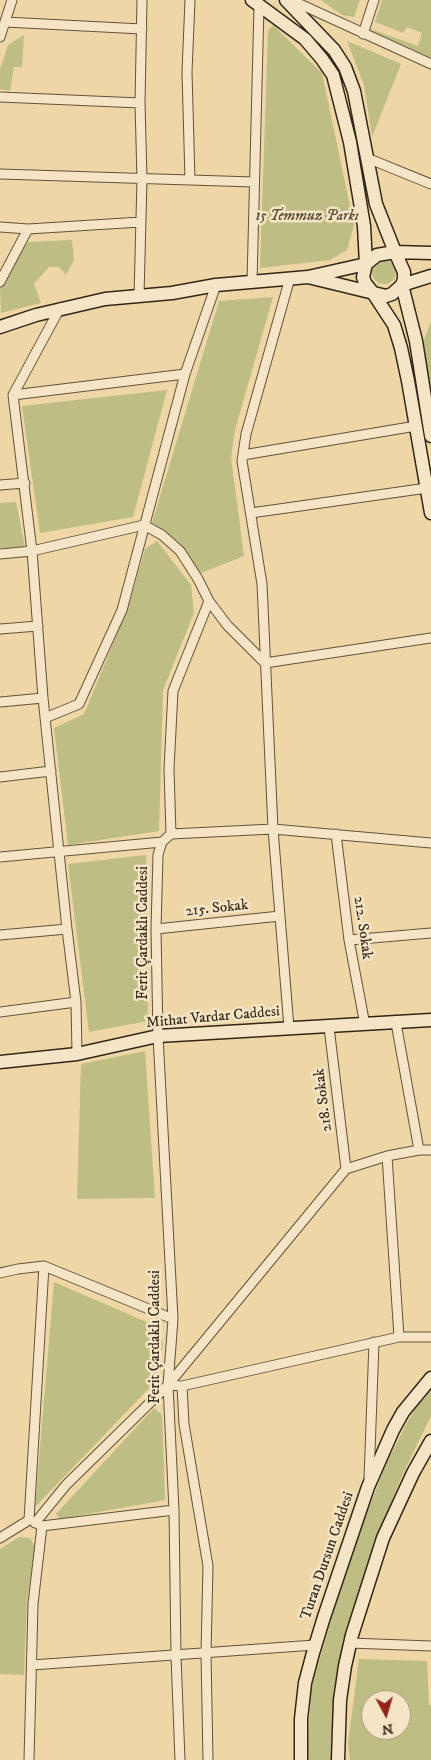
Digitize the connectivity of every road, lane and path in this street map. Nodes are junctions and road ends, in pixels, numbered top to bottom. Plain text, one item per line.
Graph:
1 (12, 0) edge
2 (142, 0) edge
3 (190, 0) edge
4 (286, 0) edge
5 (291, 0) edge
6 (374, 0) edge
7 (255, 3) edge
8 (4, 22) junction
9 (142, 29) junction
10 (362, 34) junction
11 (0, 37) edge
12 (431, 64) edge
13 (0, 97) edge
14 (140, 103) junction
15 (367, 158) junction
16 (0, 174) edge
17 (142, 179) junction
18 (190, 180) junction
19 (254, 182) junction
20 (431, 184) edge
21 (141, 222) junction
22 (0, 227) edge
23 (28, 229) junction
24 (395, 252) junction
25 (431, 253) edge
26 (366, 264) junction
27 (431, 276) edge
28 (308, 277) junction
29 (290, 278) junction
30 (0, 282) edge
31 (252, 282) junction
32 (216, 285) junction
33 (402, 286) junction
34 (373, 293) junction
35 (139, 296) junction
36 (60, 308) junction
37 (0, 327) edge
38 (185, 374) junction
39 (13, 395) junction
40 (416, 426) junction
41 (431, 436) edge
42 (243, 455) junction
43 (25, 483) junction
44 (0, 485) edge
45 (426, 488) junction
46 (251, 513) junction
47 (431, 513) edge
48 (144, 525) junction
49 (32, 551) junction
50 (0, 554) edge
51 (209, 601) junction
52 (38, 626) junction
53 (0, 629) edge
54 (431, 638) edge
55 (265, 663) junction
56 (43, 698) junction
57 (0, 702) edge
58 (45, 718) junction
59 (51, 771) junction
60 (0, 777) edge
61 (273, 829) junction
62 (171, 834) junction
63 (336, 834) junction
64 (162, 842) junction
65 (431, 843) edge
66 (60, 851) junction
67 (0, 857) edge
68 (280, 916) junction
69 (67, 929) junction
70 (156, 929) junction
71 (431, 933) edge
72 (0, 935) edge
73 (349, 940) junction
74 (76, 1002) junction
75 (0, 1012) edge
76 (431, 1020) edge
77 (396, 1023) junction
78 (365, 1025) junction
79 (329, 1027) junction
80 (289, 1028) junction
81 (158, 1036) junction
82 (77, 1054) junction
83 (0, 1062) edge
84 (419, 1150) junction
85 (431, 1150) edge
86 (388, 1156) junction
87 (346, 1169) junction
88 (44, 1266) junction
89 (0, 1273) edge
90 (173, 1319) junction
91 (399, 1337) junction
92 (431, 1337) edge
93 (374, 1342) junction
94 (431, 1378) edge
95 (168, 1385) junction
96 (182, 1386) junction
97 (431, 1441) edge
98 (368, 1488) junction
99 (174, 1510) junction
100 (35, 1523) junction
101 (0, 1538) edge
102 (350, 1643) junction
103 (315, 1645) junction
104 (431, 1646) edge
105 (206, 1653) junction
106 (176, 1656) junction
107 (32, 1665) junction
108 (29, 1760) edge
109 (180, 1760) edge
110 (208, 1760) edge
111 (301, 1760) edge
112 (338, 1760) edge

1 - 8 street
2 - 9 street
3 - 18 street
4 - 15 main road
5 - 10 street
6 - 10 street
7 - 19 street
7 - 26 main road
8 - 9 street
8 - 11 street
9 - 14 street
10 - 12 street
13 - 14 street
14 - 17 street
15 - 20 street
15 - 24 main road
16 - 17 street
17 - 18 street
17 - 21 street
18 - 19 street
19 - 31 street
21 - 23 street
21 - 35 street
22 - 23 street
23 - 30 street
24 - 25 main road
24 - 26 main road
24 - 33 main road
26 - 28 main road
26 - 34 main road
27 - 33 main road
28 - 29 main road
28 - 34 main road
29 - 31 main road
29 - 42 street
31 - 32 main road
32 - 35 main road
32 - 38 street
33 - 34 main road
33 - 41 main road
34 - 40 main road
35 - 36 main road
36 - 37 main road
36 - 39 street
38 - 39 street
38 - 48 street
39 - 43 street
40 - 42 street
40 - 45 main road
42 - 46 street
43 - 44 street
43 - 49 street
45 - 46 street
45 - 47 main road
46 - 55 street
48 - 49 street
48 - 51 street
48 - 58 street
49 - 50 street
49 - 52 street
51 - 55 street
51 - 62 street
52 - 53 street
52 - 56 street
54 - 55 street
55 - 61 street
56 - 57 street
56 - 58 street
58 - 59 street
59 - 60 street
59 - 66 street
61 - 62 street
61 - 63 street
61 - 68 street
62 - 64 street
63 - 65 street
63 - 73 street, 212. Sokak
64 - 66 street
64 - 70 street, Ferit Çardaklı Caddesi
66 - 67 street
66 - 69 street
68 - 70 street, 215. Sokak
68 - 80 street
69 - 72 street
69 - 74 street
70 - 81 street, Ferit Çardaklı Caddesi
71 - 73 street
73 - 78 street, 212. Sokak
74 - 75 street
74 - 82 street
76 - 77 main road, Mithat Vardar Caddesi
77 - 78 main road, Mithat Vardar Caddesi
77 - 84 street
78 - 79 main road, Mithat Vardar Caddesi
79 - 80 main road, Mithat Vardar Caddesi
79 - 87 street, 218. Sokak
80 - 81 main road, Mithat Vardar Caddesi
81 - 82 main road, Mithat Vardar Caddesi
81 - 90 street, Ferit Çardaklı Caddesi
82 - 83 main road, Mithat Vardar Caddesi
84 - 85 street
84 - 86 street
86 - 87 street
86 - 91 street
87 - 95 street
88 - 89 street
88 - 90 street
88 - 100 street
90 - 95 street, Ferit Çardaklı Caddesi
91 - 92 street
91 - 93 street
93 - 96 street
93 - 98 street
94 - 98 main road, Turan Dursun Caddesi
95 - 96 street
95 - 99 street, Ferit Çardaklı Caddesi
95 - 100 street
96 - 105 street
97 - 102 main road
98 - 103 main road, Turan Dursun Caddesi
99 - 100 street
99 - 106 street, Ferit Çardaklı Caddesi
100 - 101 street
100 - 107 street
102 - 104 street
102 - 112 main road
103 - 105 street
103 - 111 main road, Turan Dursun Caddesi
105 - 106 street
105 - 110 street
106 - 107 street
106 - 109 street, Ferit Çardaklı Caddesi
107 - 108 street

